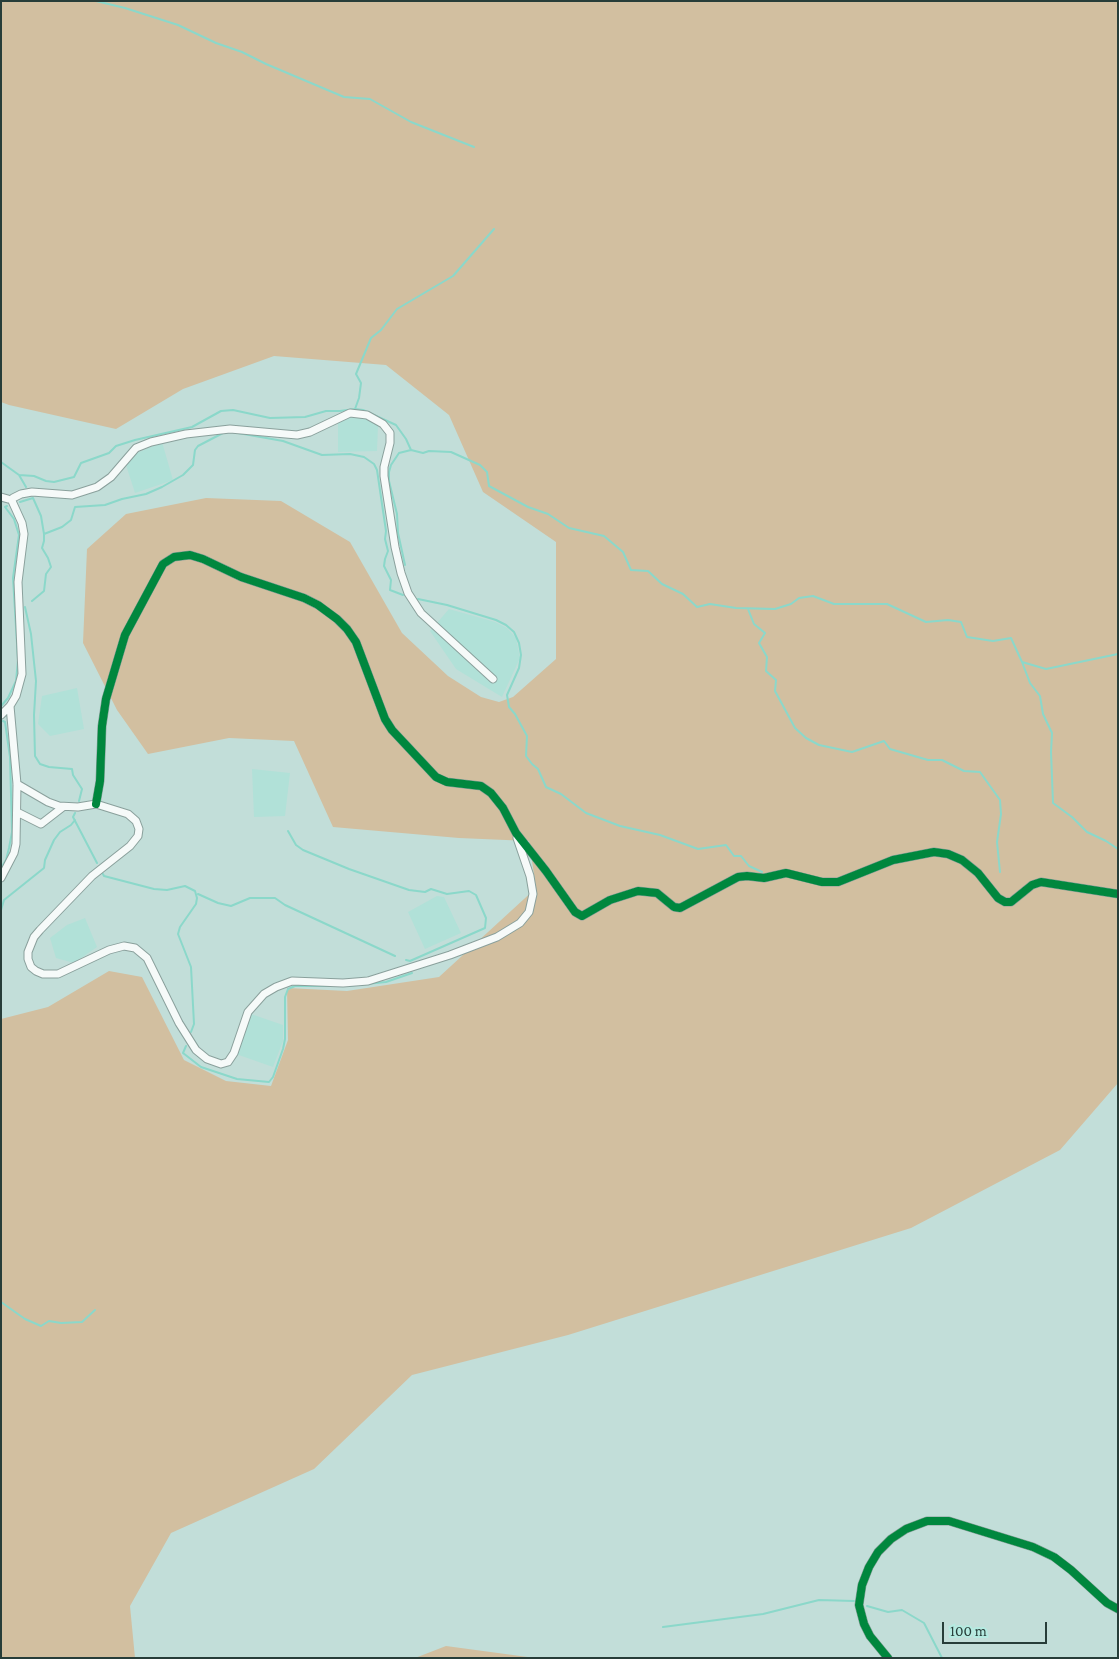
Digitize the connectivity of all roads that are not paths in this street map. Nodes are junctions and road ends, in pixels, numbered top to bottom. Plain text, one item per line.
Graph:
1 (9, 499) edge
2 (493, 679) dead end
3 (10, 706) junction
4 (1, 715) edge
5 (17, 784) junction
6 (96, 804) junction
7 (64, 807) junction
8 (17, 812) junction
9 (516, 833) junction
10 (1, 878) edge
11 (1118, 894) edge
12 (1118, 1609) edge
13 (888, 1658) edge

1 - 2 street
1 - 3 street
3 - 4 street
3 - 5 street
5 - 7 street
5 - 8 street
6 - 7 street
6 - 9 street
6 - 9 street
7 - 8 street
8 - 10 street
9 - 11 street
12 - 13 street

